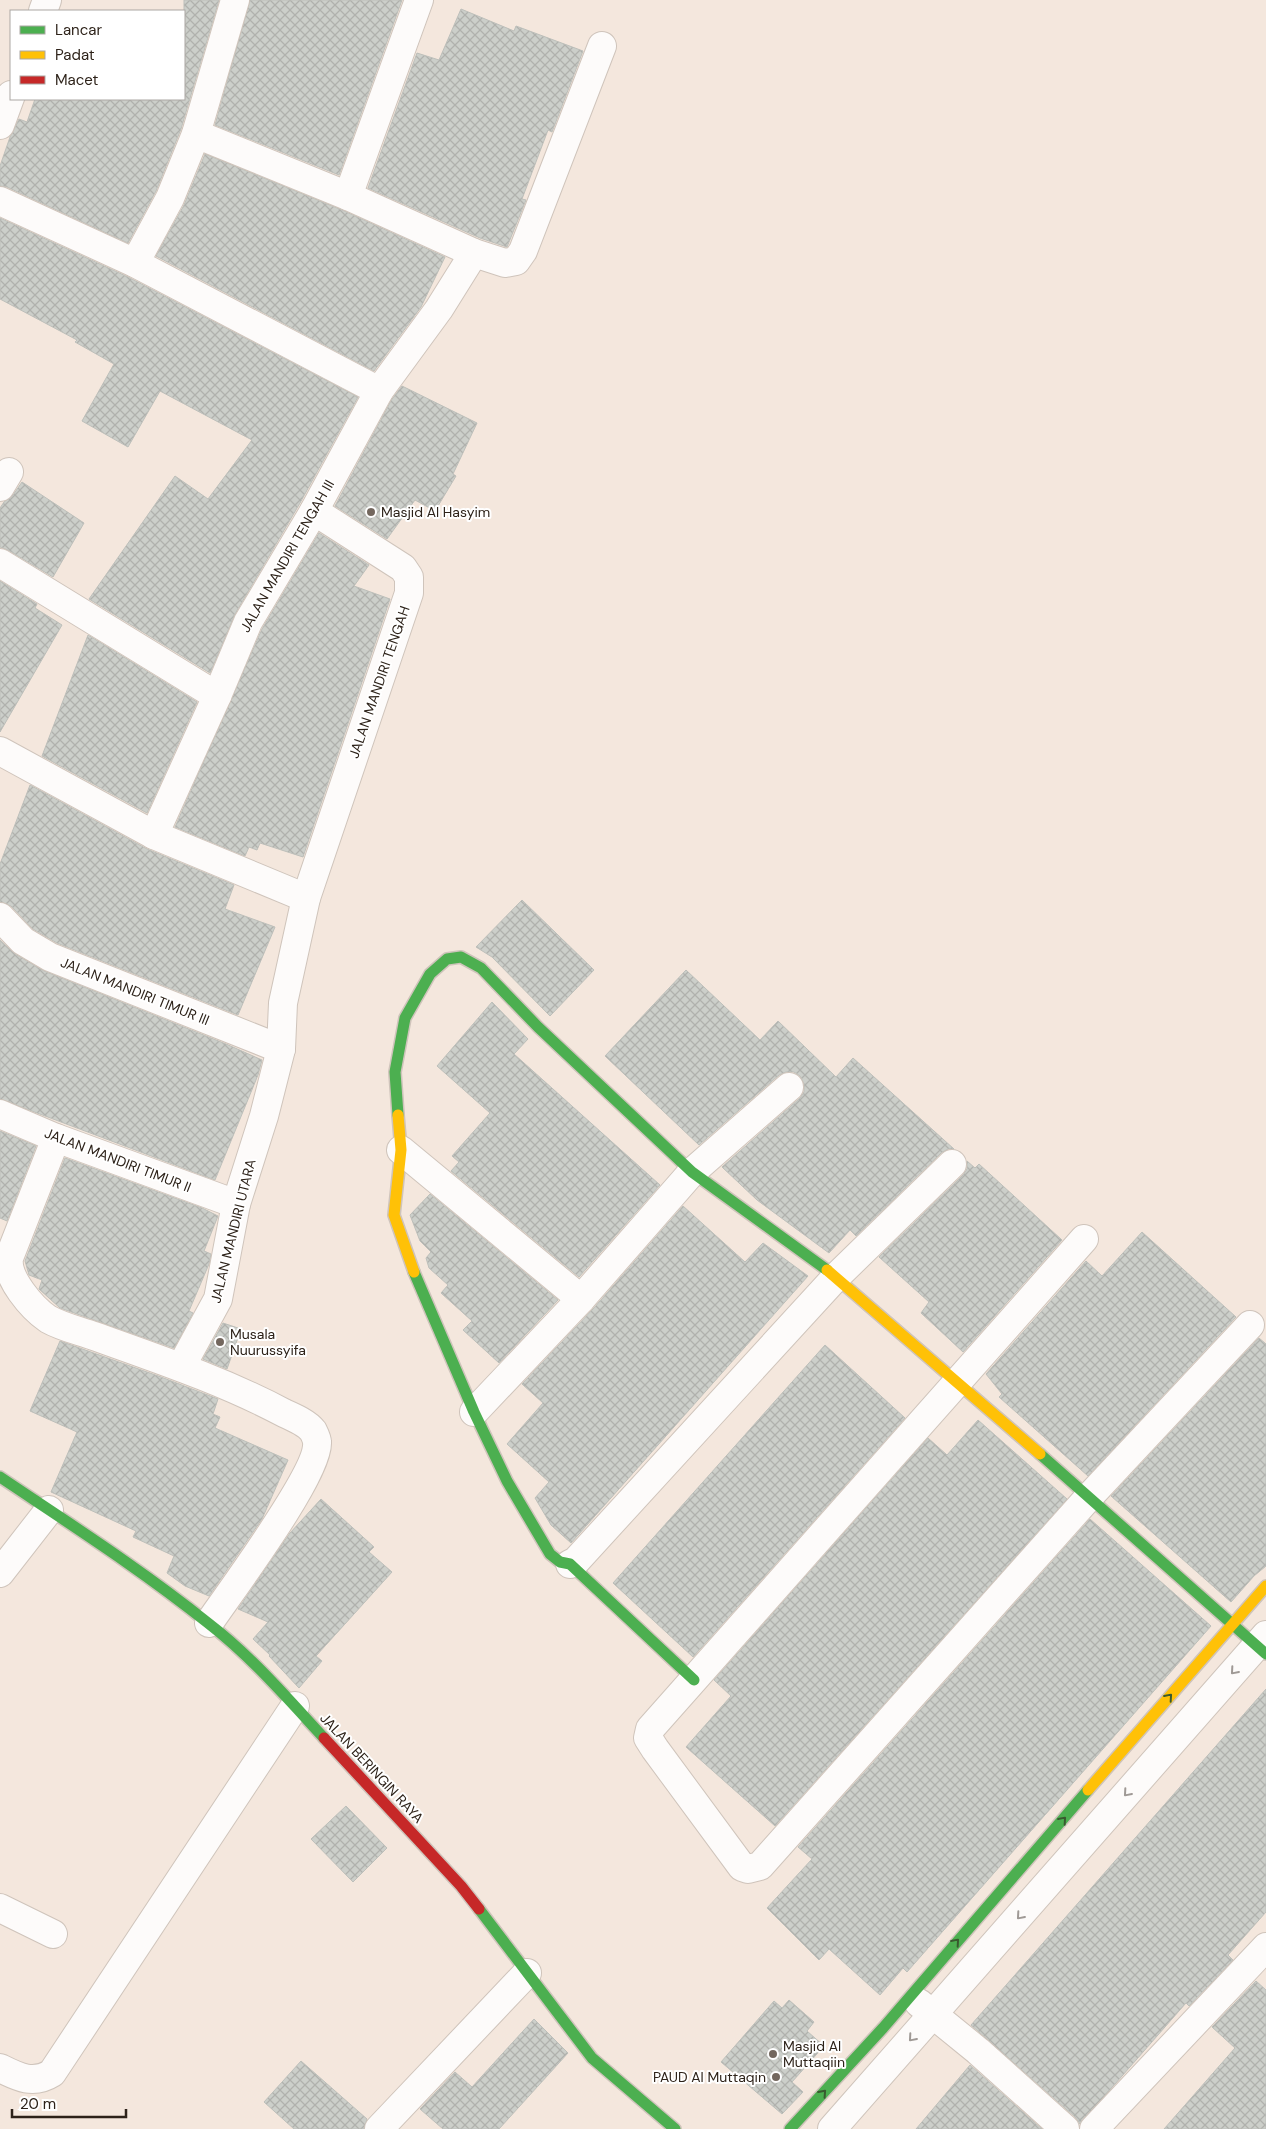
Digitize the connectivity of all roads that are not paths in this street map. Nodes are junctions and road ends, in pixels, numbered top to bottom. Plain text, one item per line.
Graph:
1 (234, 0) edge
2 (419, 0) edge
3 (602, 46) dead end
4 (10, 98) edge
5 (0, 125) edge
6 (196, 134) junction
7 (348, 196) junction
8 (0, 201) edge
9 (474, 253) junction
10 (135, 263) junction
11 (379, 392) junction
12 (314, 511) junction
13 (0, 563) edge
14 (217, 696) junction
15 (0, 751) edge
16 (154, 834) junction
17 (306, 898) junction
18 (0, 917) edge
19 (281, 1049) junction
20 (789, 1087) dead end
21 (0, 1114) edge
22 (56, 1138) junction
23 (401, 1150) junction
24 (952, 1164) dead end
25 (692, 1172) junction
26 (236, 1204) junction
27 (1084, 1240) dead end
28 (836, 1278) junction
29 (581, 1298) junction
30 (1250, 1326) dead end
31 (181, 1367) junction
32 (957, 1381) junction
33 (474, 1412) junction
34 (0, 1477) edge
35 (1088, 1498) junction
36 (49, 1510) junction
37 (570, 1564) junction
38 (0, 1573) edge
39 (1266, 1586) edge
40 (209, 1623) junction
41 (1233, 1624) junction
42 (1263, 1645) edge
43 (694, 1680) junction
44 (295, 1706) junction
45 (0, 1908) edge
46 (54, 1934) dead end
47 (1266, 1947) edge
48 (527, 1973) junction
49 (910, 1996) junction
50 (933, 2014) junction
51 (0, 2068) edge
52 (379, 2129) edge
53 (675, 2129) edge
54 (790, 2129) edge
55 (832, 2129) edge
56 (1065, 2129) edge
57 (1094, 2129) edge

1 - 6 street
2 - 7 street
3 - 9 street
4 - 5 street
6 - 7 street
6 - 10 street
7 - 9 street
8 - 10 street
9 - 11 street, JALAN MANDIRI TENGAH III
10 - 11 street
11 - 12 street, JALAN MANDIRI TENGAH III
12 - 14 street, JALAN MANDIRI TENGAH III
12 - 17 street, JALAN MANDIRI TENGAH
13 - 14 street
14 - 16 street, JALAN MANDIRI TENGAH III
15 - 16 street
16 - 17 street
17 - 19 street, JALAN MANDIRI TENGAH
18 - 19 street, JALAN MANDIRI TIMUR III
19 - 26 street, JALAN MANDIRI UTARA
20 - 25 street
21 - 22 street, JALAN MANDIRI TIMUR II
22 - 26 street, JALAN MANDIRI TIMUR II
22 - 31 street
23 - 25 street
23 - 29 street
23 - 33 street
24 - 28 street
25 - 28 street
25 - 29 street
26 - 31 street, JALAN MANDIRI UTARA
27 - 32 street
28 - 32 street
28 - 37 street
29 - 33 street
30 - 35 street
31 - 40 street
32 - 35 street
32 - 43 street
33 - 37 street
34 - 36 street, JALAN BERINGIN RAYA
35 - 41 street
35 - 43 street
36 - 38 street
36 - 40 street, JALAN BERINGIN RAYA
37 - 43 street
39 - 41 street
40 - 44 street, JALAN BERINGIN RAYA
41 - 42 street
49 -> 41 street
42 -> 50 street
44 - 48 street, JALAN BERINGIN RAYA
44 - 51 street
45 - 46 street
47 - 57 street
48 - 52 street
48 - 53 street, JALAN BERINGIN RAYA
49 - 50 street
54 -> 49 street
50 -> 55 street
50 - 56 street

